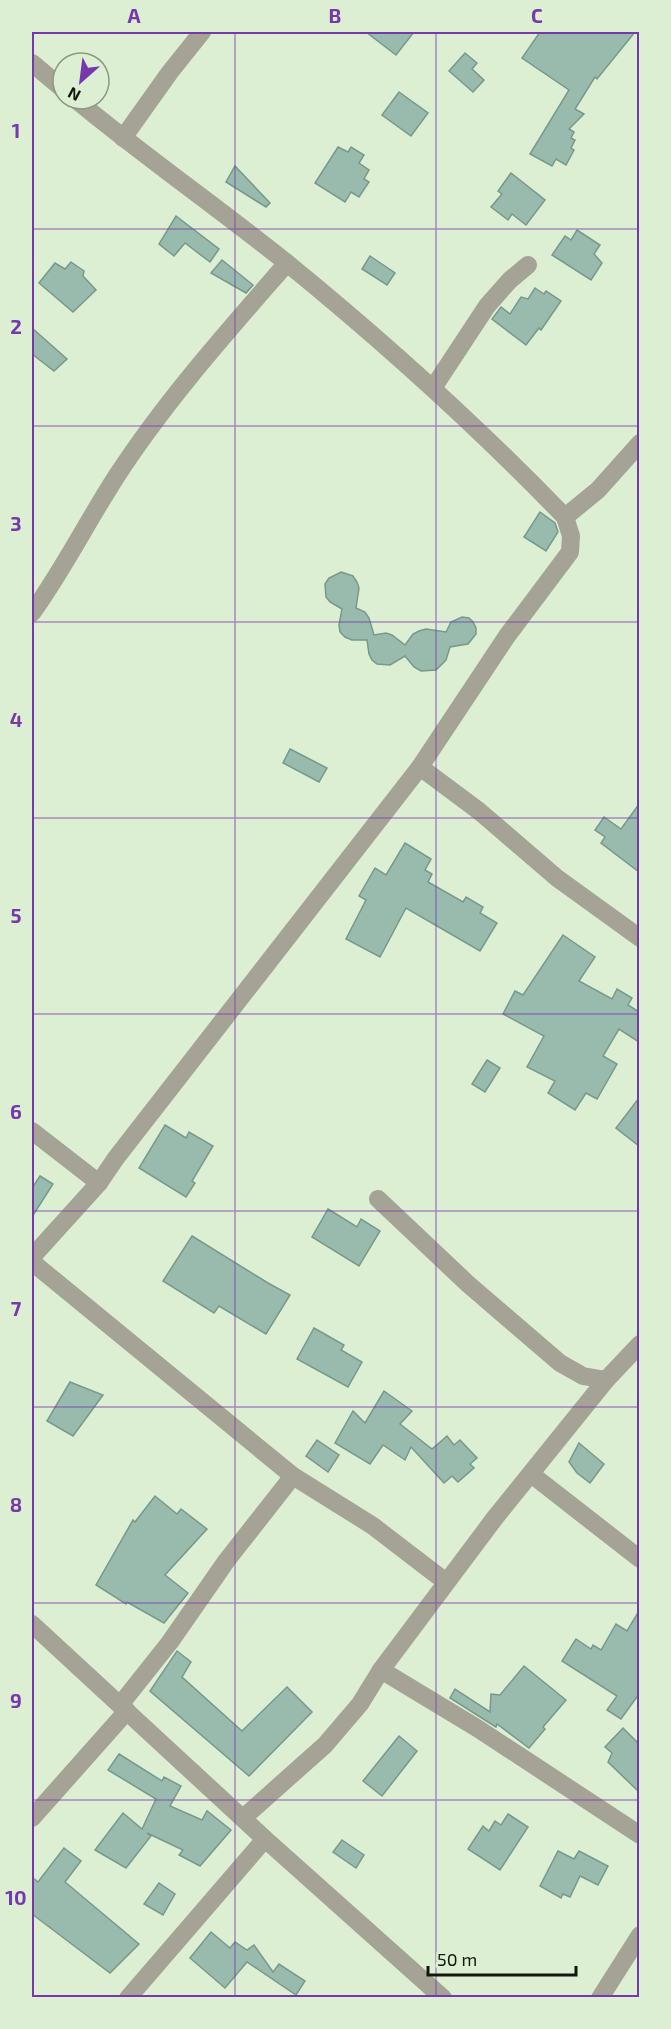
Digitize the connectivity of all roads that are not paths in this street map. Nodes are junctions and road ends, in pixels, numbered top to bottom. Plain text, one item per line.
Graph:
1 (202, 32) edge
2 (32, 63) edge
3 (51, 79) edge
4 (90, 111) edge
5 (123, 138) junction
6 (286, 263) junction
7 (528, 265) dead end
8 (433, 388) junction
9 (639, 443) edge
10 (564, 517) junction
11 (32, 612) edge
12 (420, 767) junction
13 (639, 938) edge
14 (32, 1131) edge
15 (99, 1183) junction
16 (378, 1199) dead end
17 (32, 1257) edge
18 (32, 1262) edge
19 (639, 1344) edge
20 (606, 1380) junction
21 (531, 1474) junction
22 (293, 1476) junction
23 (639, 1559) edge
24 (446, 1582) junction
25 (32, 1624) edge
26 (381, 1670) junction
27 (123, 1708) junction
28 (32, 1818) edge
29 (243, 1818) junction
30 (639, 1835) edge
31 (265, 1839) junction
32 (639, 1935) edge
33 (128, 1998) edge
34 (444, 1998) edge
35 (600, 1998) edge

1 - 5 street
2 - 3 street
4 - 5 street
5 - 6 street
6 - 8 street
6 - 11 street
7 - 8 street
8 - 10 street
9 - 10 street
10 - 12 street
12 - 13 street
12 - 15 street
14 - 15 street
15 - 17 street
16 - 20 street
18 - 22 street
19 - 20 street
20 - 21 street
21 - 23 street
21 - 24 street
22 - 24 street
22 - 27 street
24 - 26 street
25 - 27 street
26 - 29 street
26 - 30 street
27 - 28 street
27 - 29 street
29 - 31 street
31 - 33 street
31 - 34 street
32 - 35 street

